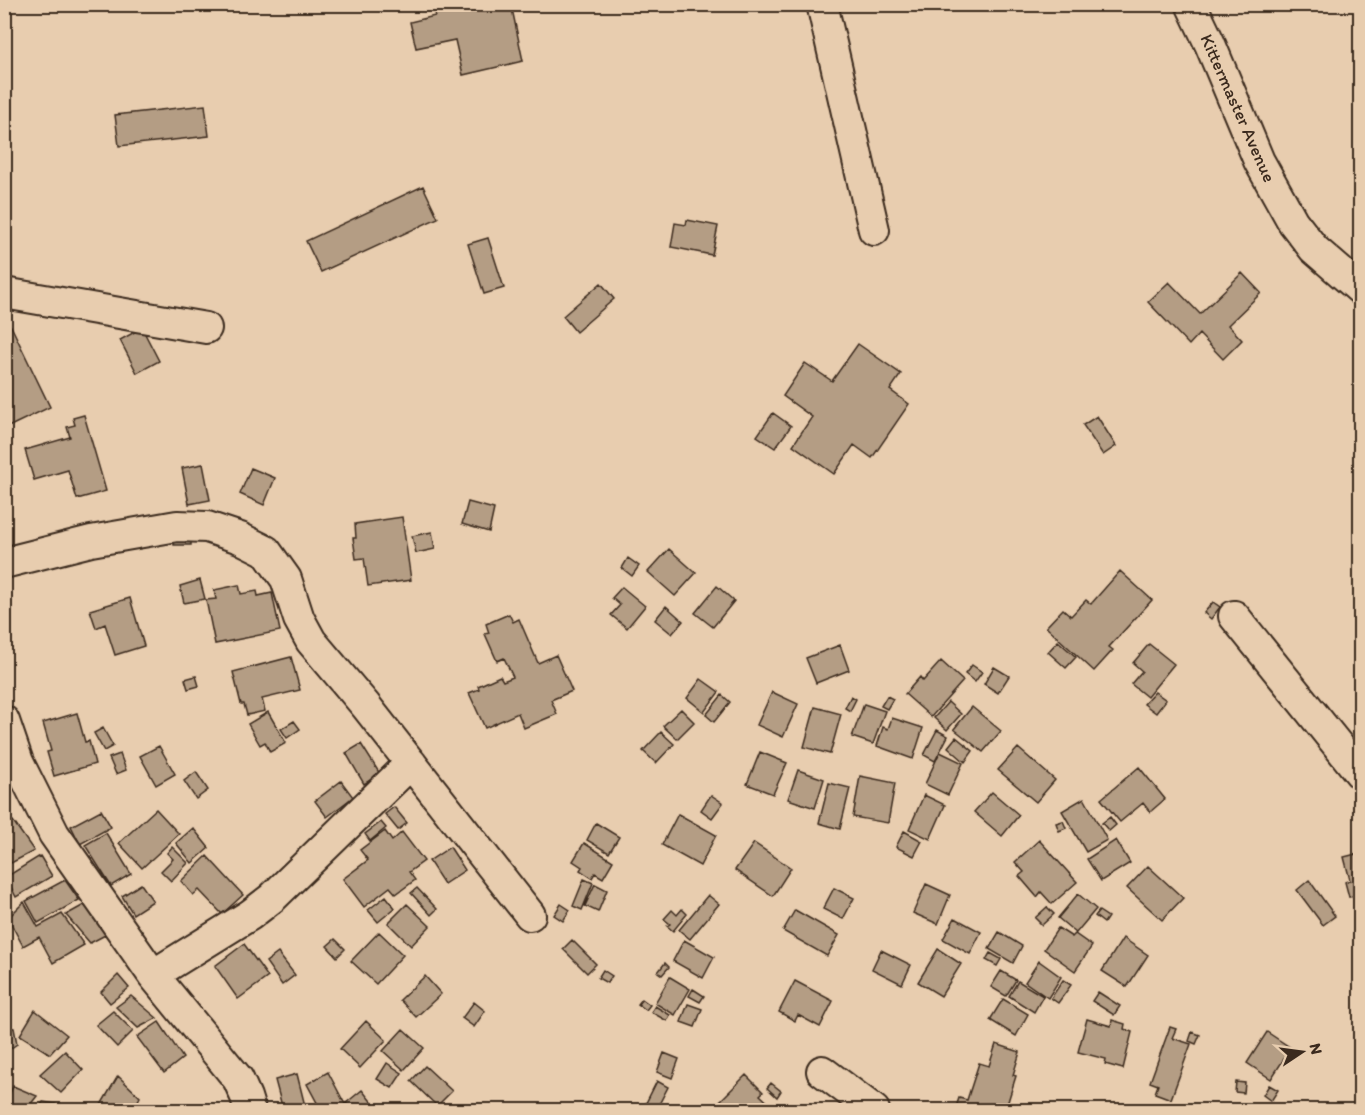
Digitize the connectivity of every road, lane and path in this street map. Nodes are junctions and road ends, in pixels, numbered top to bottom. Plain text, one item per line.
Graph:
1 (822, 4) edge
2 (1191, 4) edge
3 (874, 230) dead end
4 (1360, 289) edge
5 (4, 293) edge
6 (206, 328) dead end
7 (4, 563) edge
8 (1234, 616) dead end
9 (4, 721) edge
10 (411, 763) junction
11 (1360, 773) edge
12 (530, 915) dead end
13 (153, 975) junction
14 (822, 1071) dead end
15 (250, 1110) edge
16 (874, 1110) edge

1 - 3 street
2 - 4 street, Kittermaster Avenue
5 - 6 street
7 - 10 street
8 - 11 street
9 - 13 street
10 - 12 street
10 - 13 street
13 - 15 street
14 - 16 street

